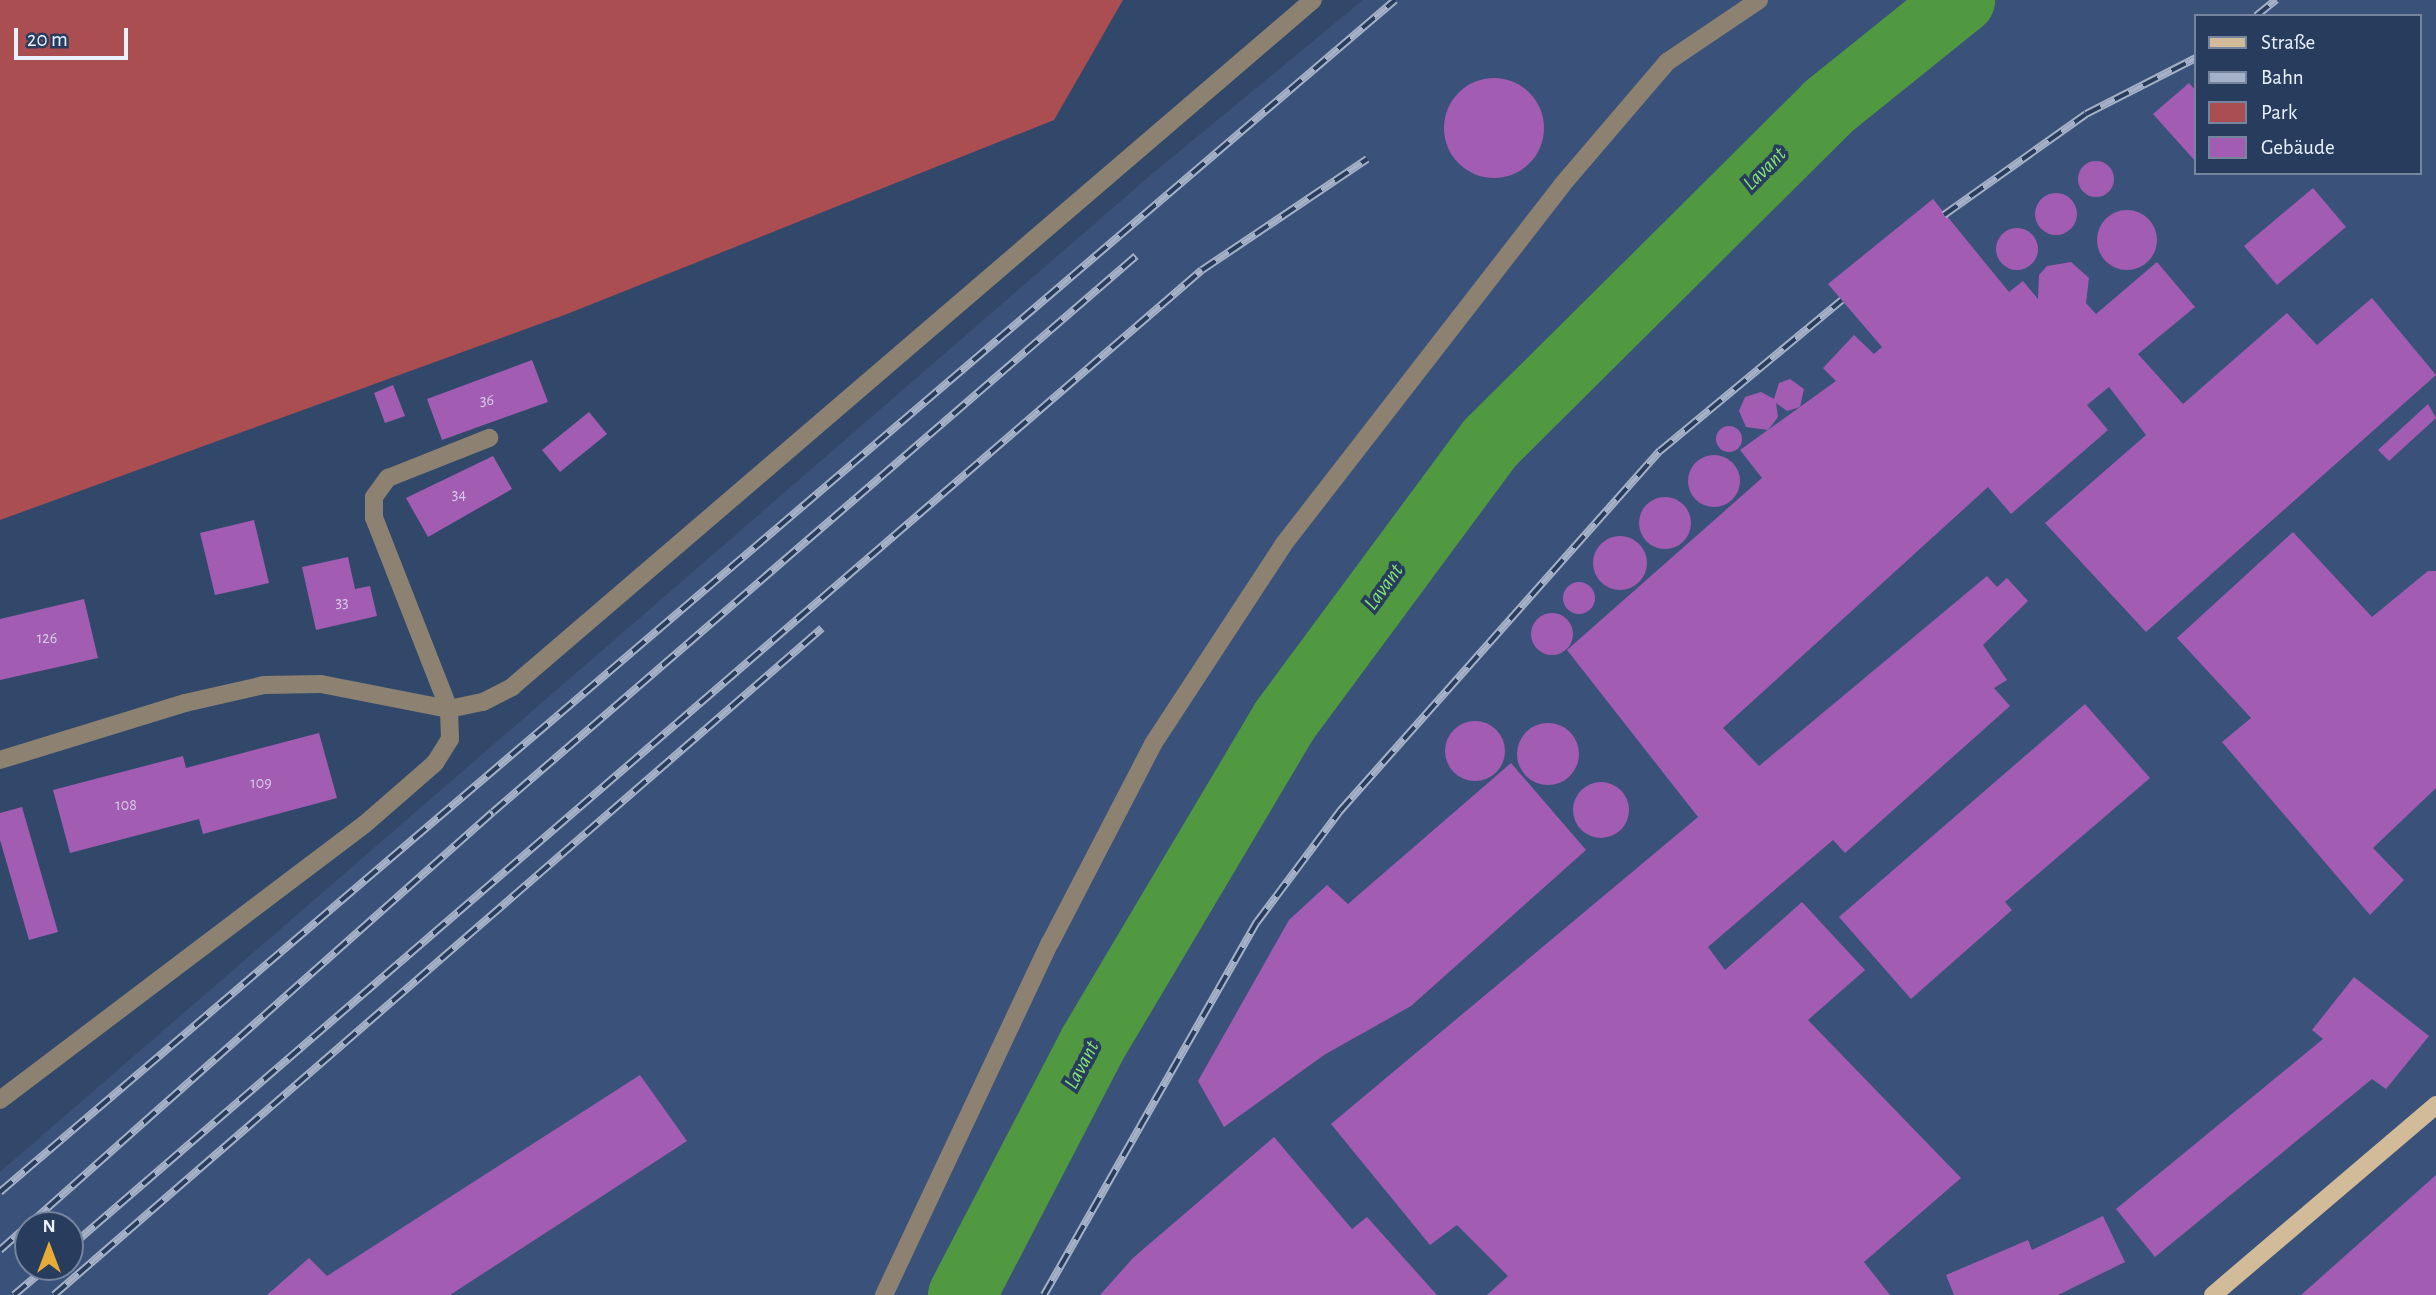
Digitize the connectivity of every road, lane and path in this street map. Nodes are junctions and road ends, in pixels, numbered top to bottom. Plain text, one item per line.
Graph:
1 (1313, 0) edge
2 (1759, 0) edge
3 (489, 438) dead end
4 (449, 709) junction
5 (0, 760) edge
6 (0, 1100) edge
7 (2436, 1105) edge
8 (884, 1295) edge
9 (2213, 1295) edge

1 - 4 street
2 - 8 street
3 - 4 street
4 - 5 street
4 - 6 street
7 - 9 main road

